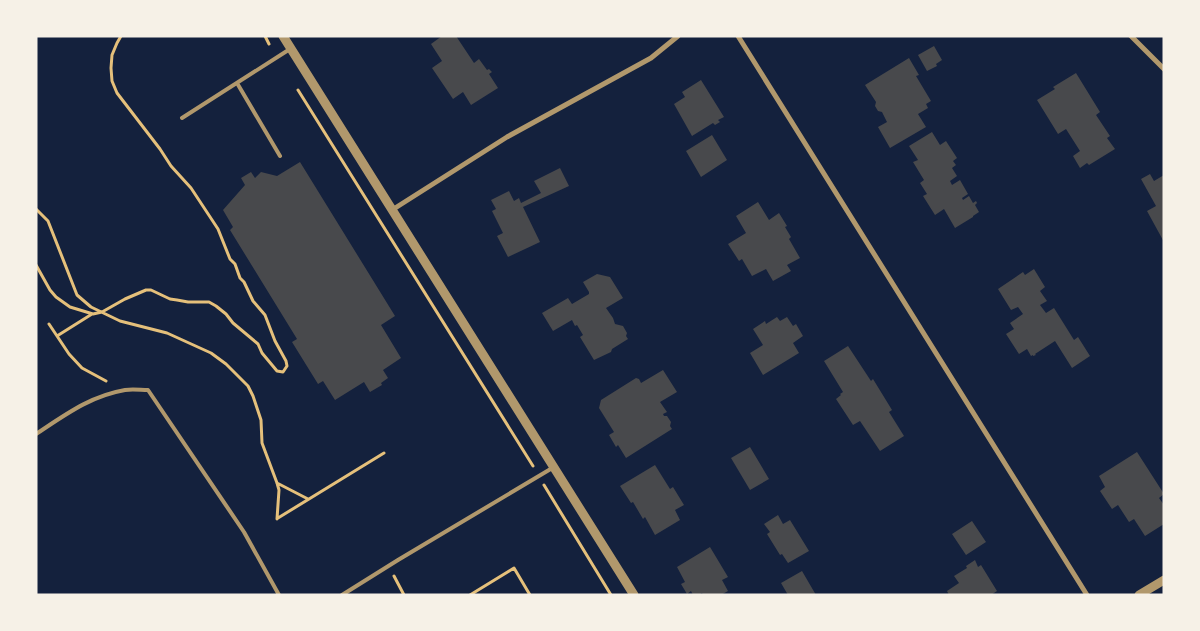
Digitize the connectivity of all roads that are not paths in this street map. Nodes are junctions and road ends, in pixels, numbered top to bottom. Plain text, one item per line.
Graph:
1 (283, 36) edge
2 (678, 36) edge
3 (738, 36) edge
4 (1132, 36) edge
5 (290, 49) junction
6 (1164, 69) edge
7 (237, 83) junction
8 (182, 118) dead end
9 (280, 156) dead end
10 (392, 211) junction
11 (36, 434) edge
12 (554, 467) junction
13 (1164, 580) edge
14 (279, 595) edge
15 (342, 595) edge
16 (634, 595) edge
17 (1087, 595) edge
18 (1140, 595) edge

1 - 5 street
2 - 10 street
3 - 17 street
4 - 6 street
5 - 7 lane
5 - 10 street
7 - 8 lane
7 - 9 lane
10 - 12 street
11 - 14 lane
12 - 15 lane
12 - 16 street
13 - 18 street

